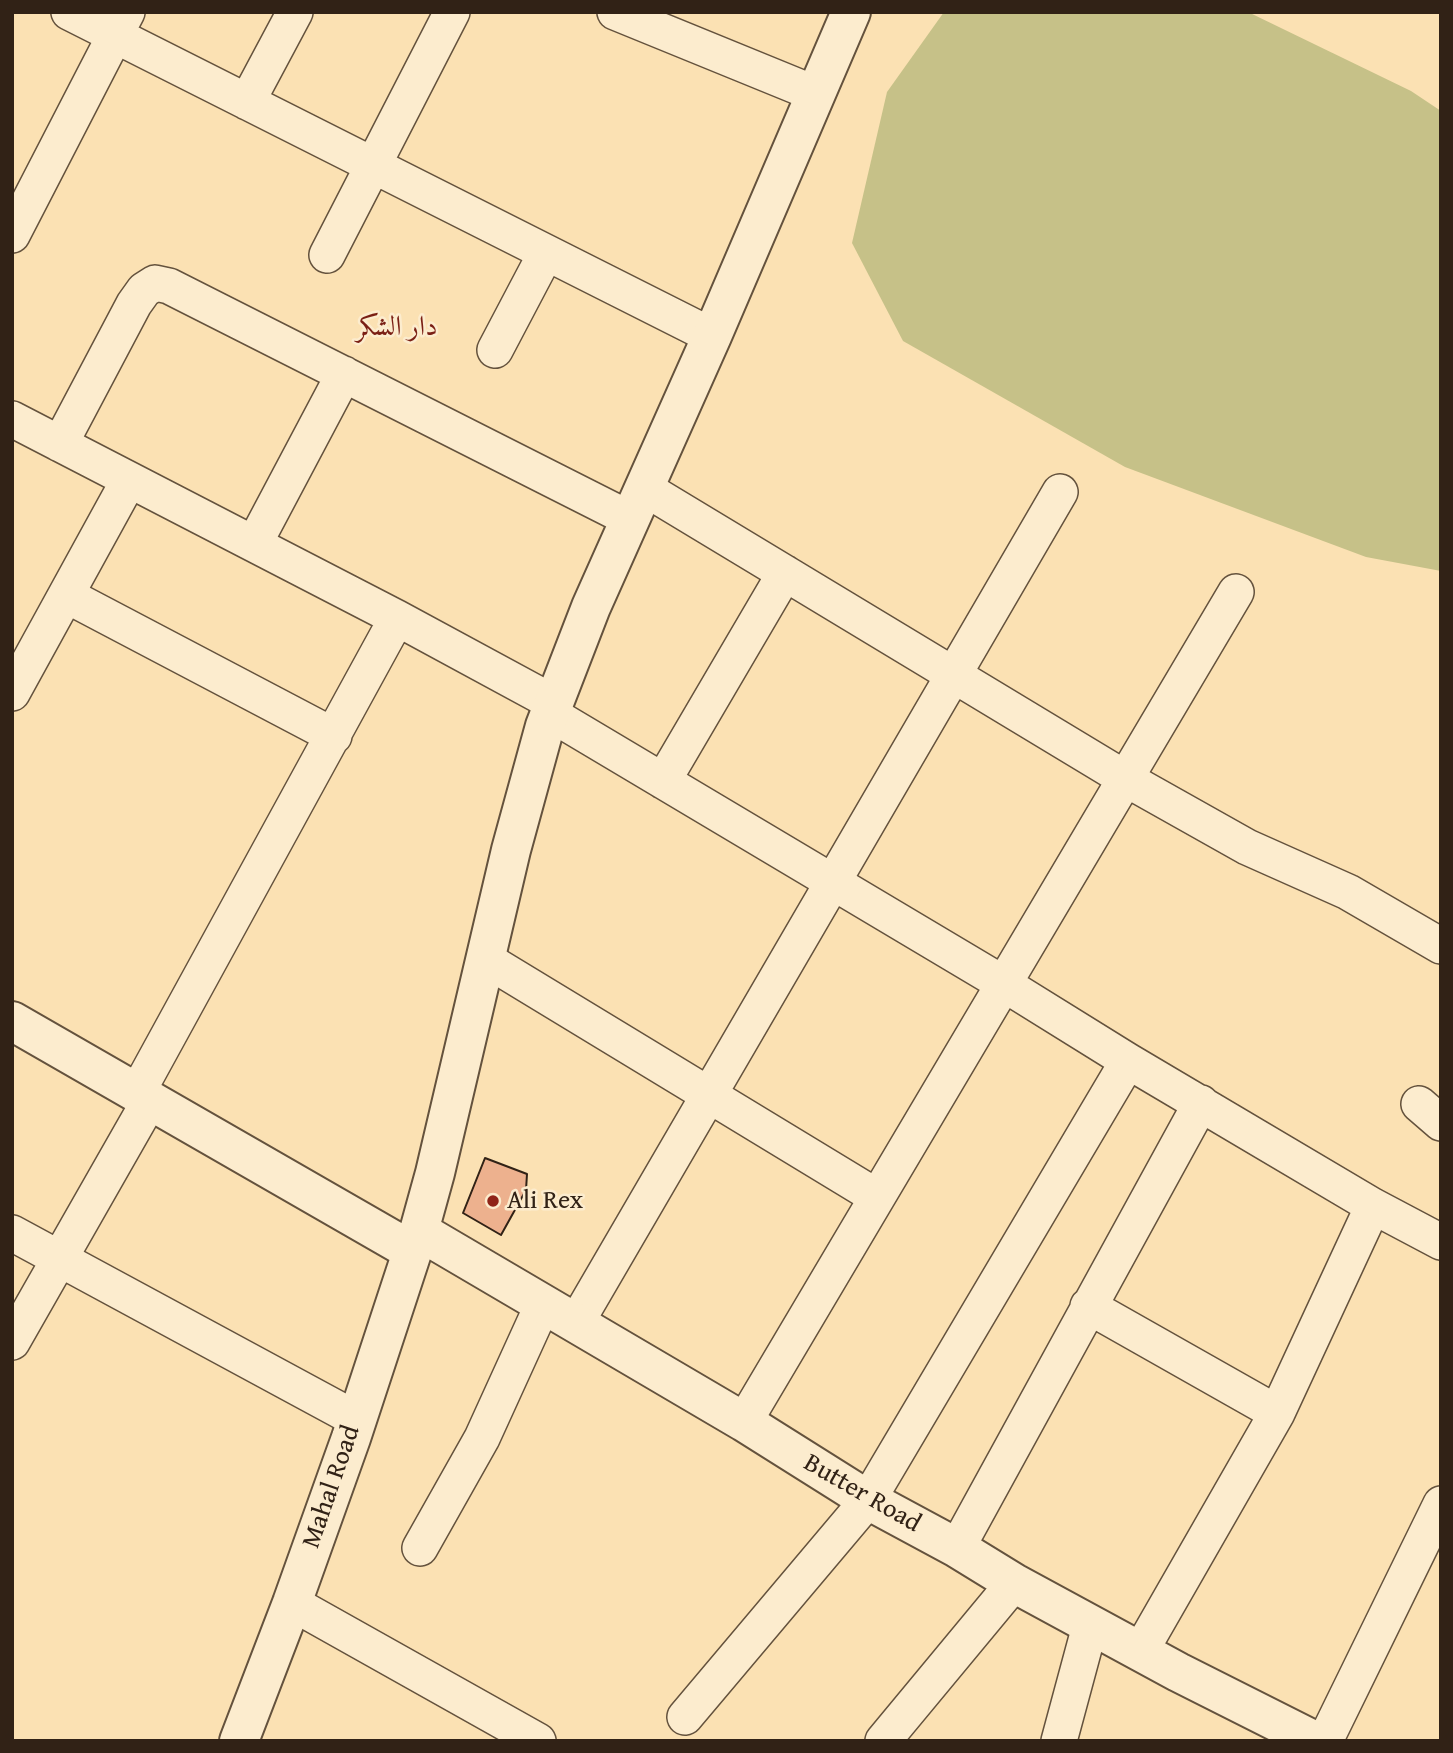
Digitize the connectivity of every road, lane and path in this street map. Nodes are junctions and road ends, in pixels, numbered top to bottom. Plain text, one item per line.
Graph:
1 (69, 12) edge
2 (295, 12) edge
3 (452, 12) edge
4 (615, 12) edge
5 (851, 12) edge
6 (121, 24) edge
7 (816, 94) junction
8 (247, 102) junction
9 (374, 166) junction
10 (12, 235) edge
11 (546, 253) junction
12 (327, 255) dead end
13 (712, 336) junction
14 (495, 351) dead end
15 (344, 374) junction
16 (12, 419) edge
17 (60, 444) junction
18 (129, 480) junction
19 (1060, 492) dead end
20 (637, 503) junction
21 (254, 544) junction
22 (785, 573) junction
23 (1236, 592) dead end
24 (66, 595) junction
25 (397, 618) junction
26 (953, 674) junction
27 (12, 693) edge
28 (552, 708) junction
29 (334, 736) junction
30 (1126, 779) junction
31 (663, 781) junction
32 (832, 882) junction
33 (1441, 946) edge
34 (485, 959) junction
35 (1004, 984) junction
36 (12, 1021) edge
37 (1128, 1061) junction
38 (708, 1095) junction
39 (144, 1097) junction
40 (1201, 1103) junction
41 (877, 1197) junction
42 (1373, 1206) junction
43 (12, 1233) edge
44 (415, 1241) junction
45 (1441, 1242) edge
46 (60, 1259) junction
47 (543, 1304) junction
48 (1088, 1306) junction
49 (576, 1323) junction
50 (12, 1342) edge
51 (1277, 1413) junction
52 (355, 1419) junction
53 (744, 1422) junction
54 (868, 1500) junction
55 (1441, 1504) edge
56 (420, 1548) dead end
57 (957, 1548) junction
58 (1014, 1583) junction
59 (292, 1603) junction
60 (1090, 1626) junction
61 (1140, 1652) junction
62 (685, 1717) dead end
63 (1269, 1730) edge
64 (239, 1741) edge
65 (538, 1741) edge
66 (883, 1741) edge
67 (1059, 1741) edge
68 (1315, 1741) edge
69 (1325, 1741) edge

1 - 6 street
2 - 8 street
3 - 9 street
4 - 7 street
5 - 7 street, Mahal Road
6 - 8 street
6 - 10 street
7 - 13 street, Mahal Road
8 - 9 street
9 - 11 street
9 - 12 street
11 - 13 street
11 - 14 street
13 - 20 street, Mahal Road
15 - 17 street
15 - 20 street
15 - 21 street
16 - 17 street
17 - 18 street
18 - 21 street
18 - 24 street
19 - 26 street
20 - 22 street
20 - 28 street, Mahal Road
21 - 25 street
22 - 26 street
22 - 31 street
23 - 30 street
24 - 27 street
24 - 29 street
25 - 28 street
25 - 29 street
26 - 30 street
26 - 32 street
28 - 31 street
28 - 34 street, Mahal Road
29 - 39 street
30 - 33 street
30 - 35 street
31 - 32 street
32 - 35 street
32 - 38 street
34 - 38 street
34 - 44 street, Mahal Road
35 - 37 street
35 - 41 street
36 - 39 street, Butter Road
37 - 40 street
37 - 54 street
38 - 41 street
38 - 49 street
39 - 44 street, Butter Road
39 - 46 street
40 - 42 street
40 - 48 street
41 - 53 street
42 - 45 street
42 - 51 street
43 - 46 street
44 - 47 street, Butter Road
44 - 52 street, Mahal Road
46 - 50 street
46 - 52 street
47 - 49 street, Butter Road
47 - 56 street
48 - 51 street
48 - 57 street
49 - 53 street, Butter Road
51 - 61 street
52 - 59 street, Mahal Road
53 - 54 street, Butter Road
54 - 57 street, Butter Road
54 - 62 street
55 - 69 street
57 - 58 street, Butter Road
58 - 60 street, Butter Road
58 - 66 street
59 - 64 street, Mahal Road
59 - 65 street
60 - 61 street, Butter Road
60 - 67 street
61 - 63 street, Butter Road
63 - 68 street, Butter Road

